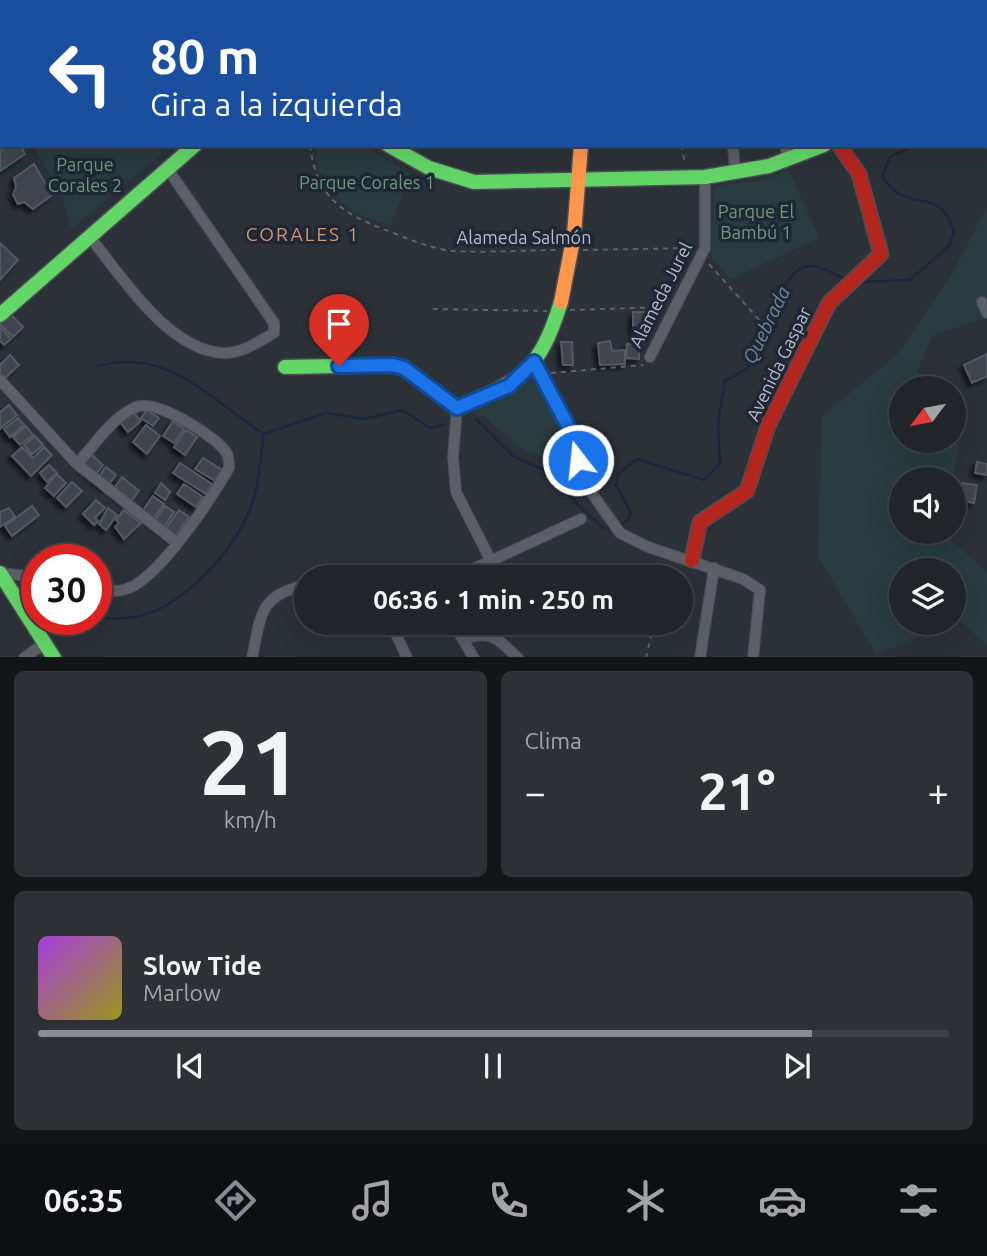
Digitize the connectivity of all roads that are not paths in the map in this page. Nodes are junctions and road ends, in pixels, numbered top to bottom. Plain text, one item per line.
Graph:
1 (391, 147) edge
2 (581, 147) edge
3 (733, 147) edge
4 (785, 147) edge
5 (819, 147) edge
6 (840, 147) edge
7 (177, 151) edge
8 (788, 160) junction
9 (167, 167) junction
10 (735, 172) junction
11 (705, 177) junction
12 (580, 179) junction
13 (89, 236) junction
14 (982, 302) dead end
15 (987, 313) edge
16 (0, 314) edge
17 (650, 357) road end
18 (285, 367) dead end
19 (537, 368) junction
20 (0, 380) edge
21 (457, 408) junction
22 (77, 464) junction
23 (581, 519) dead end
24 (177, 543) junction
25 (490, 559) junction
26 (692, 560) junction
27 (479, 565) edge
28 (714, 568) junction
29 (0, 573) edge
30 (21, 575) edge
31 (294, 588) edge
32 (112, 589) edge
33 (397, 635) edge
34 (461, 635) edge
35 (464, 639) junction
36 (45, 643) junction
37 (24, 657) edge
38 (54, 657) edge
39 (252, 657) edge
40 (408, 657) edge
41 (474, 657) edge
42 (518, 657) edge
43 (700, 657) edge
44 (753, 657) edge

1 - 12 street
2 - 12 street
3 - 10 street
4 - 8 street
5 - 8 street
6 - 26 street, Avenida Gaspar
7 - 9 street
8 - 10 street
9 - 13 street
9 - 13 street
10 - 11 street
11 - 12 street
11 - 17 street, Alameda Jurel
12 - 19 street
13 - 16 street
14 - 15 street
18 - 21 street
19 - 21 street
19 - 26 street
20 - 22 street
21 - 25 street
22 - 24 street
22 - 24 street
23 - 25 street
24 - 32 street
25 - 27 street
26 - 28 street
28 - 43 street
28 - 44 street
29 - 30 street
29 - 36 street
31 - 39 street
33 - 40 street
34 - 35 street
35 - 41 street
35 - 42 street
36 - 37 street
36 - 38 street

